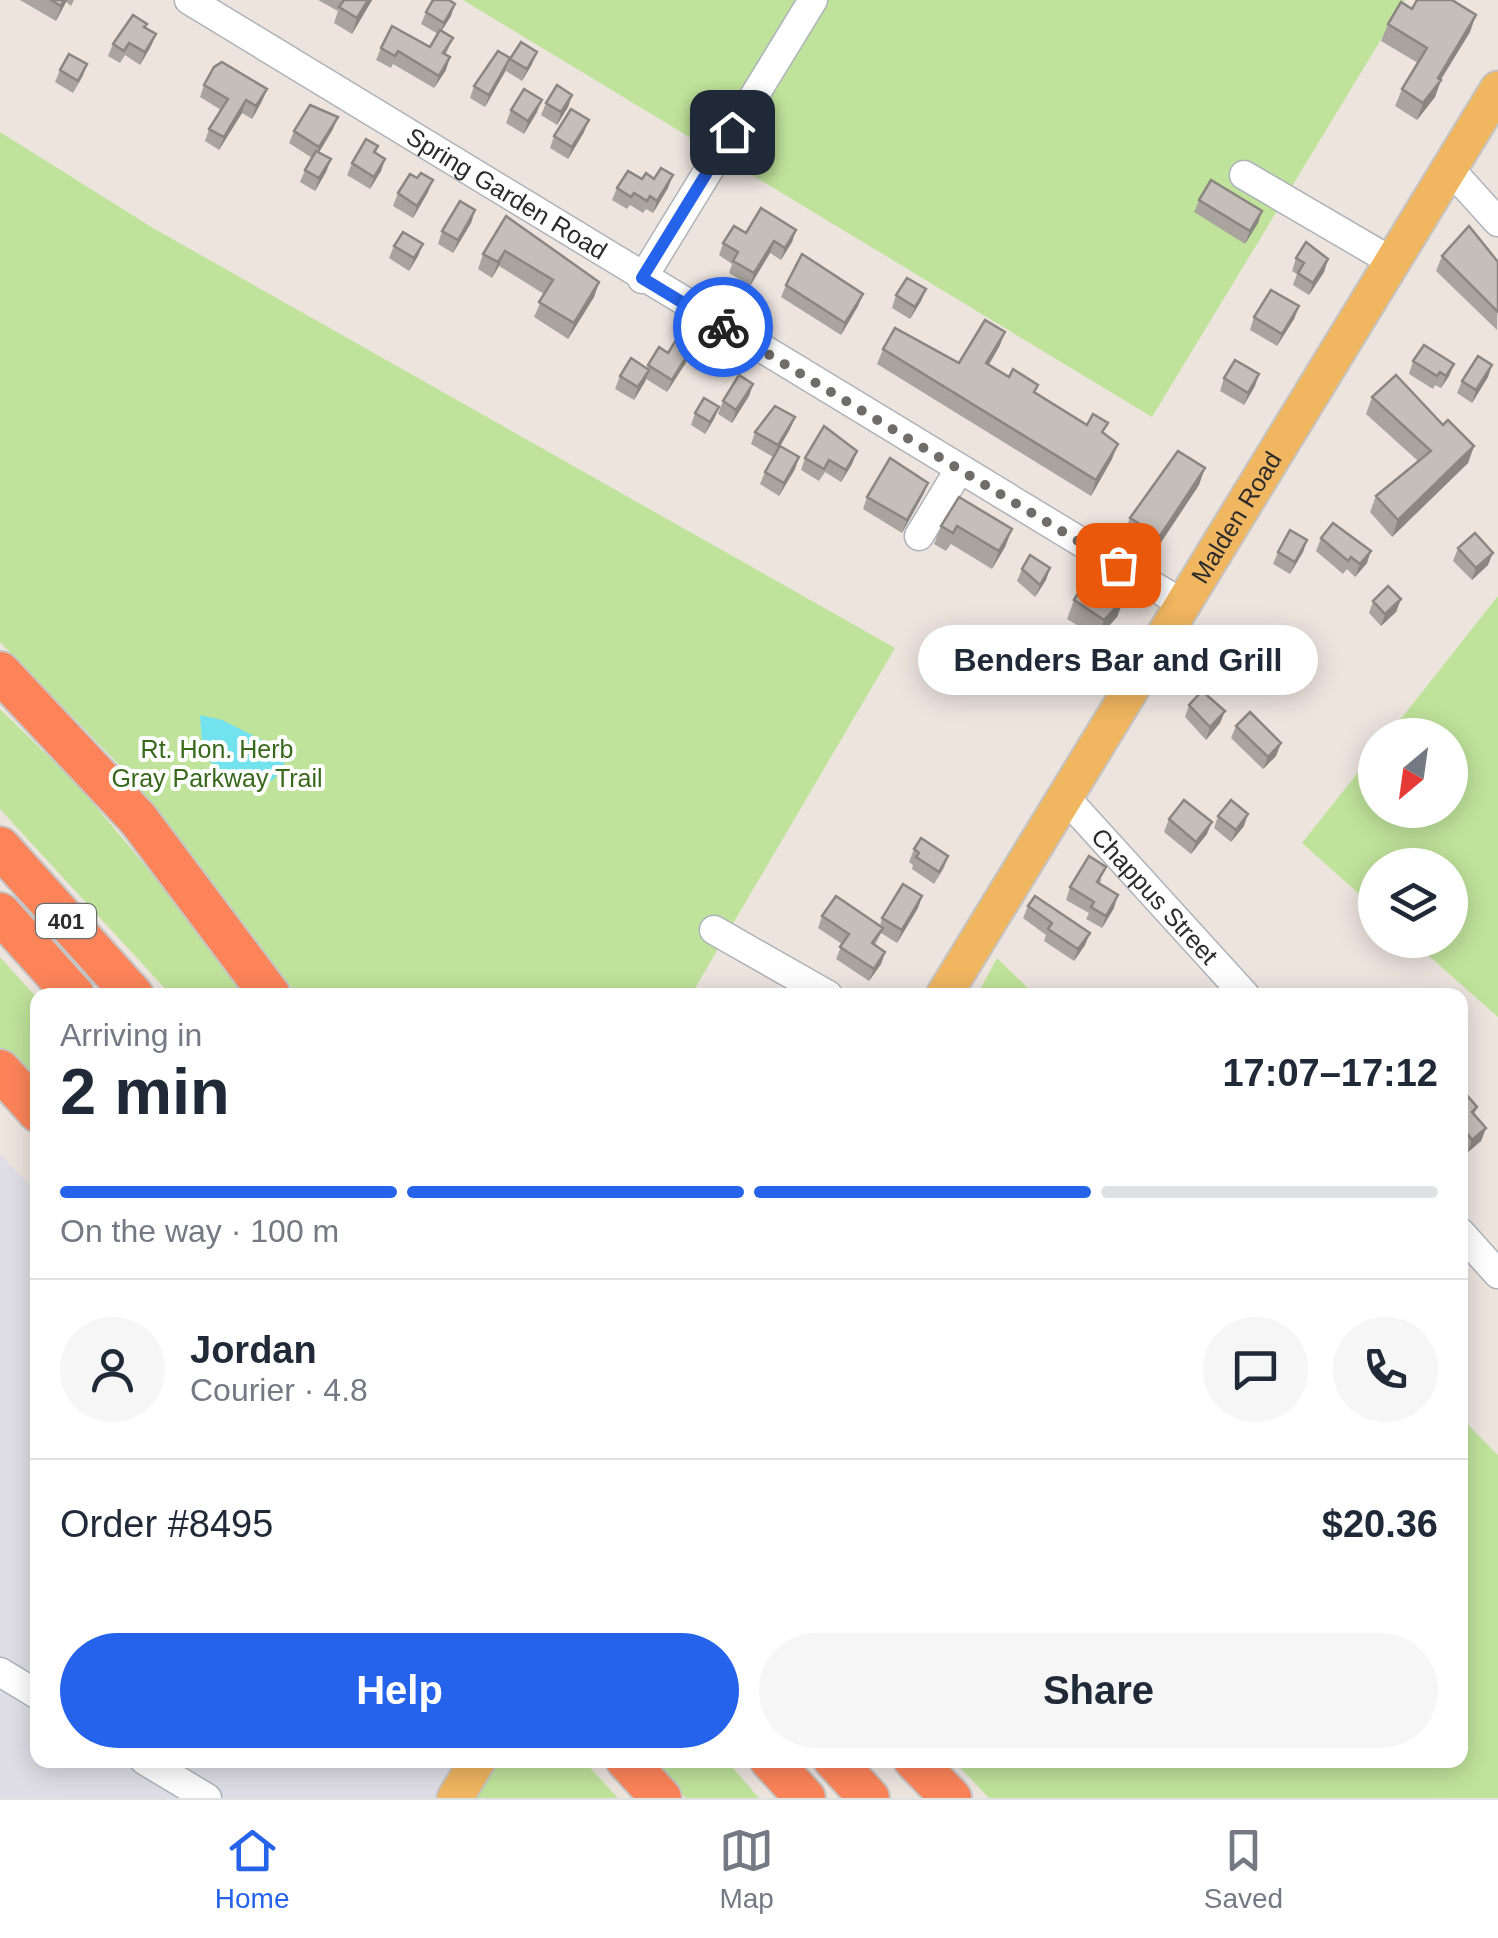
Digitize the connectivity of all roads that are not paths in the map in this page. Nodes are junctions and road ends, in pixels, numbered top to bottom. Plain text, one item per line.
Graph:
1 (189, 0) edge
2 (812, 0) edge
3 (1498, 89) edge
4 (1448, 168) junction
5 (1244, 175) dead end
6 (1498, 222) edge
7 (1391, 261) junction
8 (642, 278) junction
9 (959, 470) junction
10 (919, 536) dead end
11 (1183, 604) junction
12 (0, 672) edge
13 (1064, 796) junction
14 (0, 846) edge
15 (0, 913) edge
16 (714, 930) dead end
17 (68, 988) edge
18 (127, 988) edge
19 (265, 988) edge
20 (816, 988) edge
21 (948, 988) edge
22 (1238, 988) edge
23 (0, 1070) edge
24 (30, 1103) edge
25 (1468, 1241) edge
26 (1498, 1274) edge
27 (0, 1672) edge
28 (30, 1690) edge
29 (157, 1768) edge
30 (473, 1768) edge
31 (633, 1768) edge
32 (777, 1768) edge
33 (841, 1768) edge
34 (922, 1768) edge
35 (207, 1798) edge
36 (455, 1798) edge
37 (661, 1798) edge
38 (805, 1798) edge
39 (869, 1798) edge
40 (951, 1798) edge

1 - 8 street, Spring Garden Road
2 - 8 street
3 - 4 main road, Malden Road
4 - 6 street
4 - 7 main road, Malden Road
5 - 7 street
7 - 11 main road, Malden Road
8 - 9 street, Spring Garden Road
9 - 10 street
9 - 11 street, Spring Garden Road
11 - 13 main road, Malden Road
12 - 19 highway
13 - 21 main road, Malden Road
13 - 22 street, Chappus Street
14 - 18 highway, 401
15 - 17 highway, 401
16 - 20 street
23 - 24 highway
25 - 26 street
27 - 28 street
29 - 35 street
30 - 36 main road
31 - 37 highway
32 - 38 highway
33 - 39 highway
34 - 40 highway

